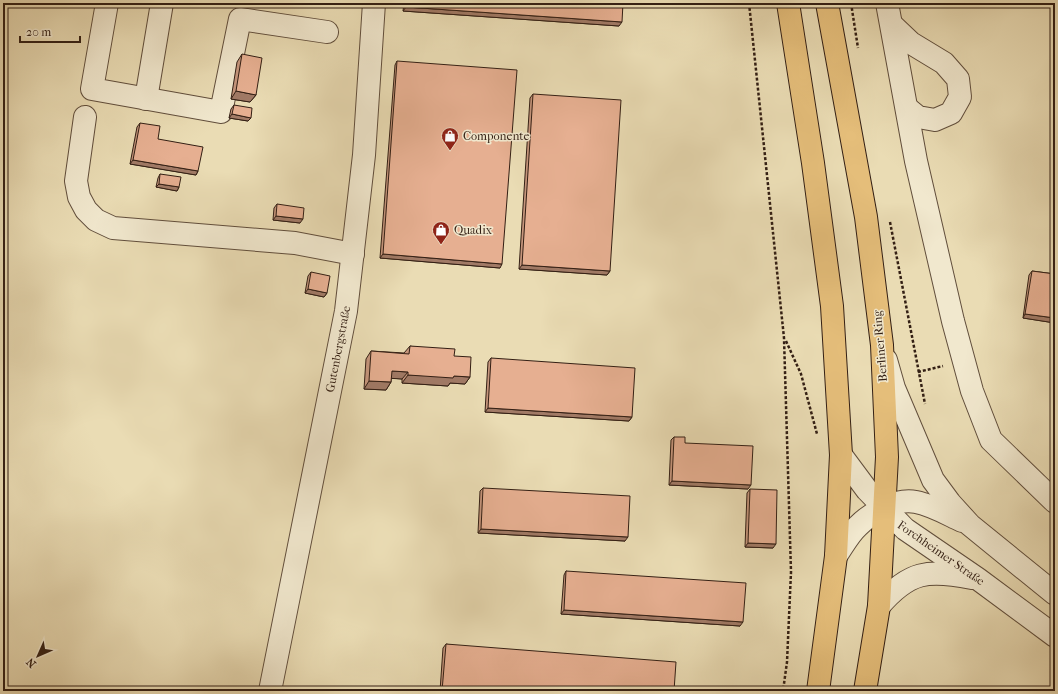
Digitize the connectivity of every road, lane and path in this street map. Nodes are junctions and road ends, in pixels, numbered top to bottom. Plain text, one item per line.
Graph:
1 (107, 3) edge
2 (162, 3) edge
3 (374, 3) edge
4 (749, 3) edge
5 (788, 3) edge
6 (827, 3) edge
7 (851, 3) edge
8 (887, 3) edge
9 (892, 26) junction
10 (327, 32) dead end
11 (859, 50) dead end
12 (146, 99) junction
13 (907, 108) junction
14 (85, 118) dead end
15 (889, 220) dead end
16 (352, 254) junction
17 (882, 345) junction
18 (963, 362) junction
19 (918, 372) junction
20 (926, 405) dead end
21 (841, 455) junction
22 (1055, 502) edge
23 (884, 508) junction
24 (970, 525) junction
25 (836, 556) junction
26 (978, 579) junction
27 (1055, 594) edge
28 (879, 606) junction
29 (1055, 636) edge
30 (270, 691) edge
31 (783, 691) edge
32 (818, 691) edge
33 (865, 691) edge

1 - 12 street
2 - 12 street
3 - 16 street, Gutenbergstraße
4 - 31 path
5 - 21 main road
6 - 17 main road, Berliner Ring
7 - 11 path
8 - 9 street
9 - 13 street
9 - 13 street
10 - 12 street
13 - 18 street
14 - 16 street
15 - 19 path
16 - 30 street, Gutenbergstraße
17 - 23 main road, Berliner Ring
17 - 24 street
18 - 19 path
18 - 22 street
19 - 20 path
21 - 23 street, Forchheimer Straße
21 - 25 main road
23 - 24 street
23 - 25 street
23 - 26 street, Forchheimer Straße
23 - 28 main road, Berliner Ring
24 - 27 street
25 - 32 main road
26 - 28 street
26 - 29 street, Forchheimer Straße
28 - 33 main road, Berliner Ring

